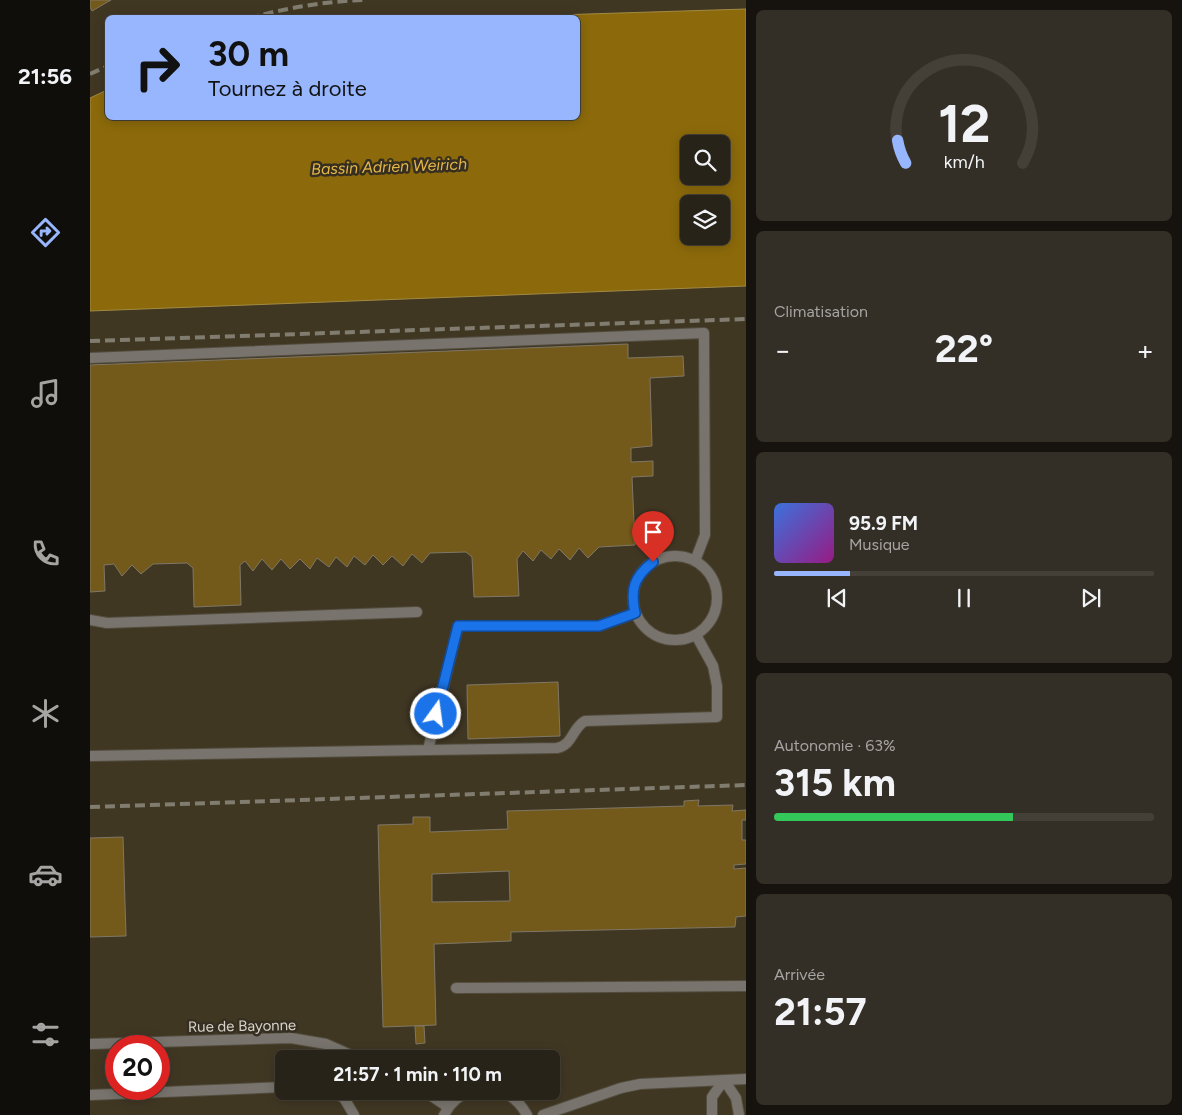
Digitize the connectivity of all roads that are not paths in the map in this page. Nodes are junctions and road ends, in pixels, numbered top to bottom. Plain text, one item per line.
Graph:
1 (90, 358) edge
2 (696, 561) junction
3 (417, 612) dead end
4 (635, 613) junction
5 (90, 620) edge
6 (696, 635) junction
7 (428, 750) junction
8 (90, 756) edge
9 (746, 986) edge
10 (456, 988) dead end
11 (90, 1044) edge
12 (340, 1050) edge
13 (746, 1079) edge
14 (724, 1080) junction
15 (275, 1087) edge
16 (90, 1095) edge
17 (345, 1100) edge
18 (434, 1100) edge
19 (456, 1100) edge
20 (515, 1100) edge
21 (446, 1111) edge
22 (354, 1115) edge
23 (527, 1115) edge
24 (543, 1115) edge
25 (712, 1115) edge
26 (739, 1115) edge

1 - 2 street
2 - 4 street
2 - 6 street
3 - 5 street
4 - 6 street
4 - 7 street
6 - 7 street
7 - 8 street
9 - 10 street
11 - 12 street, Rue de Bayonne
13 - 14 street
14 - 24 street
14 - 25 street
14 - 26 street
15 - 16 street
17 - 22 street
18 - 21 street
19 - 21 street
20 - 23 street

